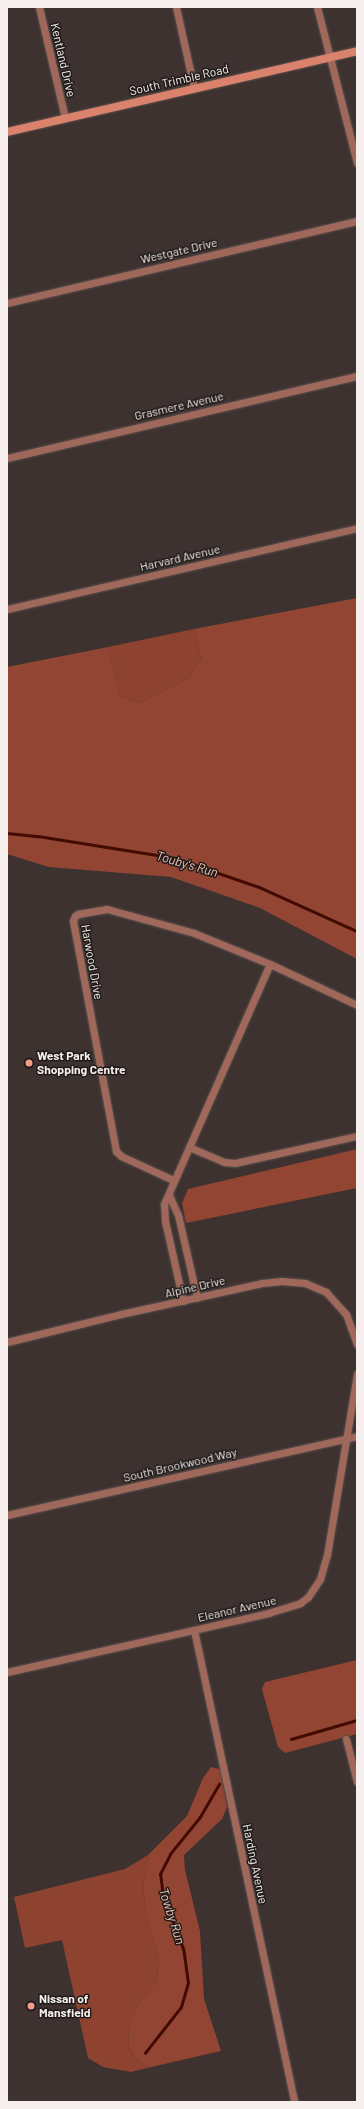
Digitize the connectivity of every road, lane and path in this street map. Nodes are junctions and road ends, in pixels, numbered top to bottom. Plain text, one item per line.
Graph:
1 (39, 7) edge
2 (176, 7) edge
3 (317, 7) edge
4 (357, 51) edge
5 (330, 58) junction
6 (194, 88) junction
7 (65, 118) junction
8 (7, 132) edge
9 (357, 163) edge
10 (357, 221) edge
11 (7, 303) edge
12 (357, 376) edge
13 (7, 458) edge
14 (357, 528) edge
15 (7, 609) edge
16 (270, 964) junction
17 (357, 1005) edge
18 (357, 1136) edge
19 (189, 1147) junction
20 (173, 1180) junction
21 (169, 1195) junction
22 (197, 1298) junction
23 (183, 1301) junction
24 (7, 1342) edge
25 (357, 1345) edge
26 (357, 1373) edge
27 (357, 1436) edge
28 (346, 1438) junction
29 (7, 1515) edge
30 (194, 1630) junction
31 (7, 1672) edge
32 (346, 1739) dead end
33 (357, 1782) edge
34 (294, 2102) edge

1 - 7 street, Kentland Drive
2 - 6 street
3 - 5 street
4 - 5 main road, South Trimble Road
5 - 6 main road, South Trimble Road
5 - 9 street
6 - 7 main road, South Trimble Road
7 - 8 main road, South Trimble Road
10 - 11 street, Westgate Drive
12 - 13 street, Grasmere Avenue
14 - 15 street, Harvard Avenue
16 - 17 street, Harwood Drive
16 - 19 street
16 - 20 street, Harwood Drive
18 - 19 street
19 - 20 street
20 - 21 street
21 - 22 street
21 - 23 street
22 - 23 street, Alpine Drive
22 - 25 street, Alpine Drive
23 - 24 street, Alpine Drive
26 - 28 street
27 - 28 street, South Brookwood Way
28 - 29 street, South Brookwood Way
28 - 30 street, Eleanor Avenue
30 - 31 street, Eleanor Avenue
30 - 34 street, Harding Avenue
32 - 33 street

